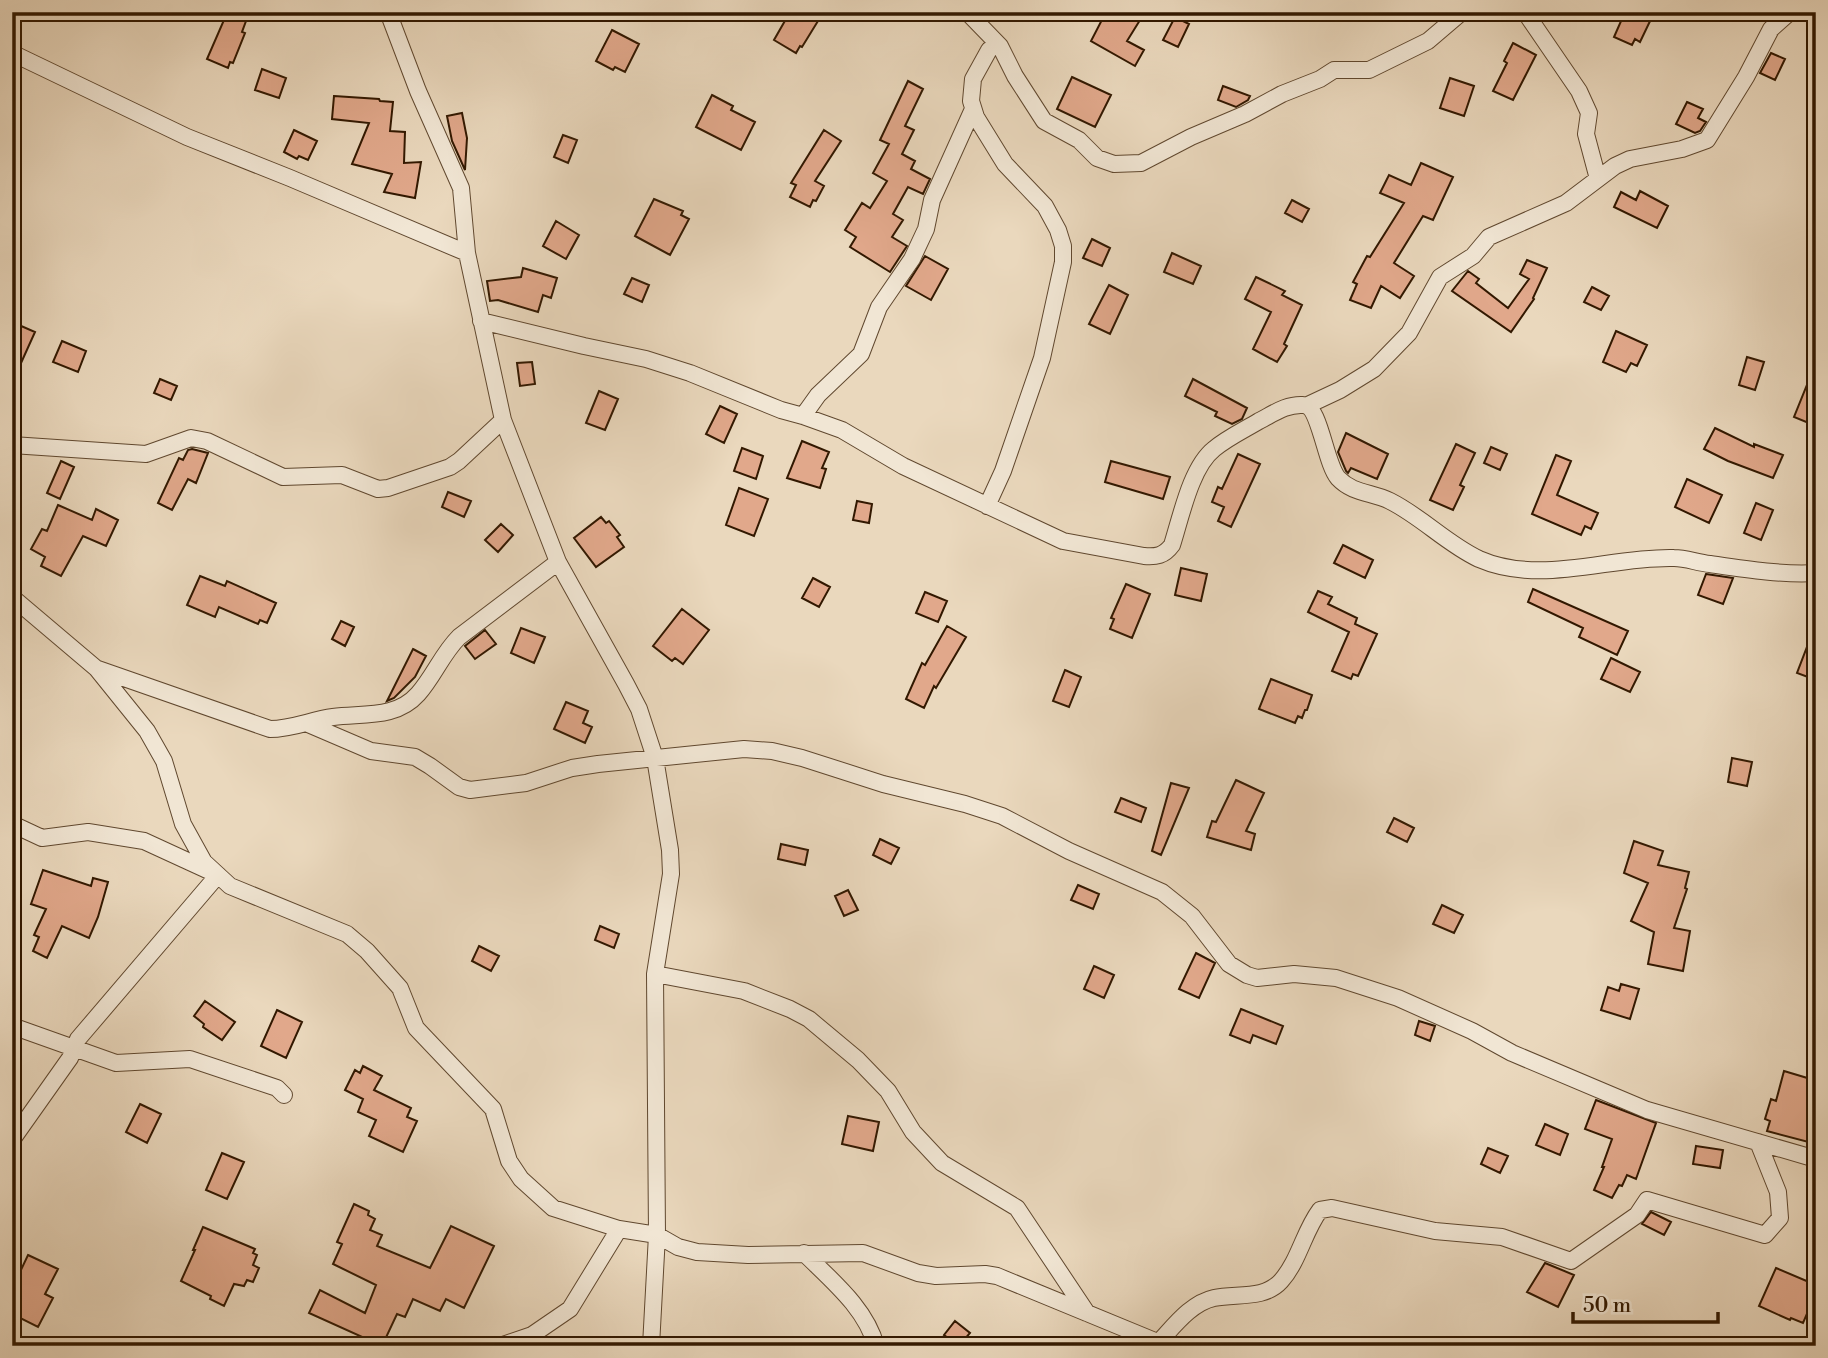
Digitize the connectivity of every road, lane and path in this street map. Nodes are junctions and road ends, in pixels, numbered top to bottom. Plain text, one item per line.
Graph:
1 (388, 12) edge
2 (968, 12) edge
3 (1462, 12) edge
4 (1525, 12) edge
5 (1790, 12) edge
6 (989, 50) dead end
7 (12, 53) edge
8 (973, 109) junction
9 (1598, 179) junction
10 (467, 253) junction
11 (481, 321) junction
12 (1308, 405) junction
13 (803, 415) junction
14 (503, 420) junction
15 (12, 444) edge
16 (987, 506) junction
17 (558, 562) junction
18 (1816, 573) edge
19 (12, 597) edge
20 (97, 669) junction
21 (308, 724) junction
22 (655, 758) junction
23 (14, 831) edge
24 (218, 875) junction
25 (655, 974) junction
26 (12, 1026) edge
27 (74, 1048) junction
28 (284, 1095) dead end
29 (12, 1140) edge
30 (1758, 1142) junction
31 (1816, 1159) edge
32 (619, 1229) junction
33 (656, 1235) junction
34 (804, 1253) junction
35 (1088, 1315) junction
36 (1163, 1344) edge
37 (500, 1346) edge
38 (651, 1346) edge
39 (876, 1346) edge

1 - 10 street
2 - 3 street
4 - 9 street
5 - 9 street
6 - 8 street
7 - 10 street
8 - 13 street
8 - 16 street
9 - 12 street
10 - 11 street
11 - 13 street
11 - 14 street
12 - 16 street
12 - 18 street
13 - 16 street
14 - 15 street
14 - 17 street
17 - 21 street
17 - 22 street
19 - 20 street
20 - 21 street
20 - 24 street
21 - 22 street
22 - 25 street
22 - 30 street
23 - 24 street
24 - 27 street
24 - 32 street
25 - 33 street
25 - 35 street
26 - 27 street
27 - 28 street
27 - 29 street
30 - 31 street
30 - 36 street
32 - 33 street
32 - 37 street
33 - 34 street
33 - 38 street
34 - 35 street
34 - 39 street
35 - 36 street

